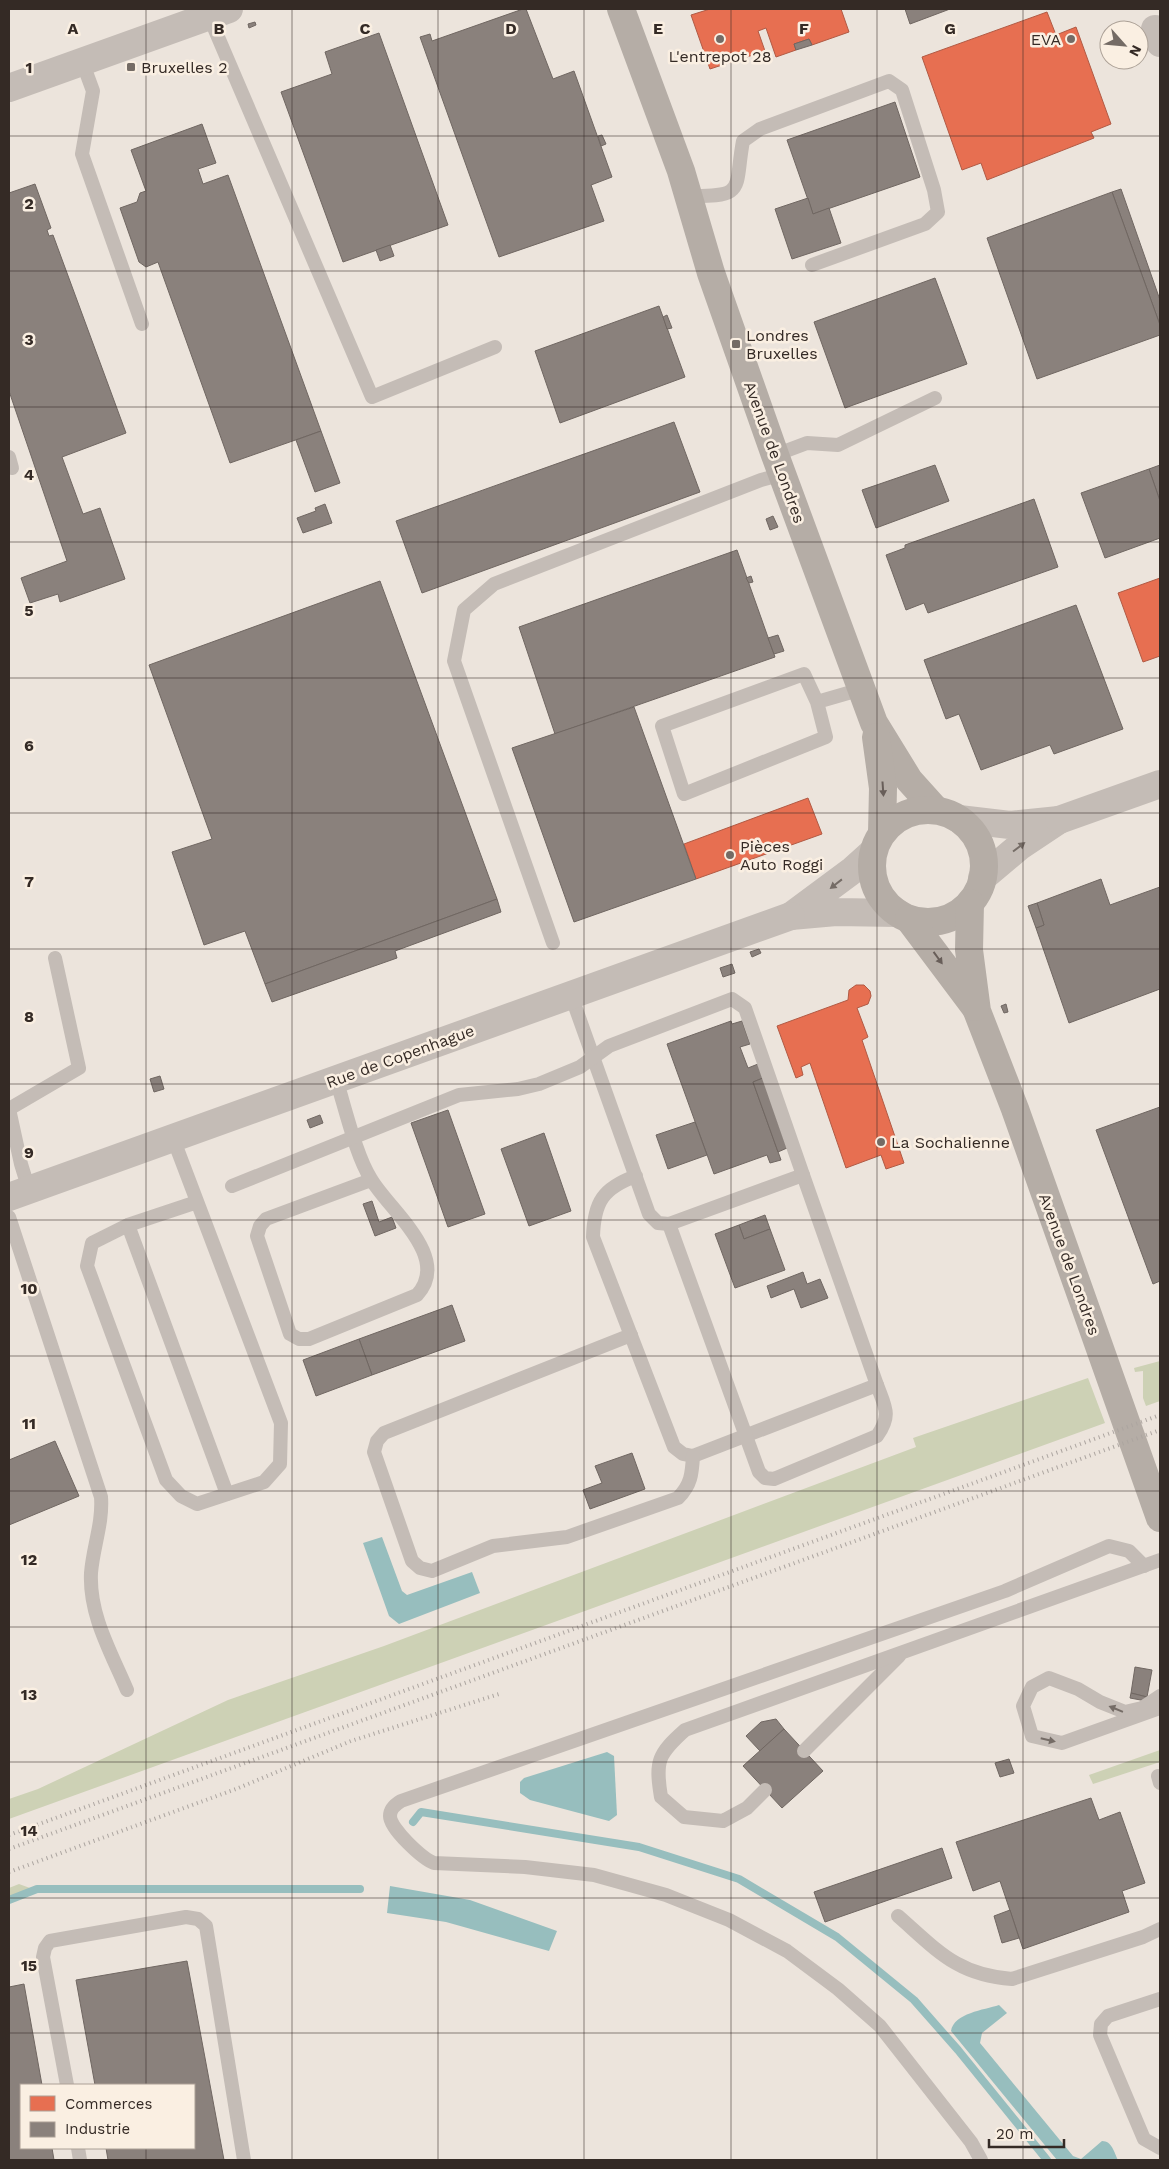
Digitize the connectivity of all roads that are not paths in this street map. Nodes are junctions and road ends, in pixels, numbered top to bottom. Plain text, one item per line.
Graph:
1 (621, 9) edge
2 (219, 12) edge
3 (82, 61) junction
4 (9, 88) edge
5 (688, 196) junction
6 (812, 264) dead end
7 (142, 324) dead end
8 (496, 347) dead end
9 (935, 398) dead end
10 (779, 464) junction
11 (862, 689) junction
12 (817, 702) junction
13 (874, 723) junction
14 (1160, 784) edge
15 (947, 814) junction
16 (1059, 820) junction
17 (878, 842) junction
18 (982, 878) junction
19 (970, 903) junction
20 (791, 916) junction
21 (904, 916) junction
22 (553, 943) dead end
23 (55, 958) dead end
24 (571, 995) junction
25 (977, 1011) junction
26 (594, 1057) junction
27 (336, 1078) junction
28 (354, 1135) junction
29 (173, 1138) junction
30 (803, 1175) junction
31 (636, 1176) junction
32 (371, 1180) junction
33 (232, 1186) dead end
34 (19, 1194) edge
35 (197, 1202) junction
36 (9, 1217) edge
37 (669, 1224) junction
38 (128, 1225) junction
39 (631, 1335) junction
40 (877, 1385) junction
41 (746, 1436) junction
42 (693, 1456) junction
43 (227, 1494) junction
44 (1160, 1518) edge
45 (1160, 1560) edge
46 (1144, 1566) junction
47 (902, 1652) junction
48 (127, 1690) dead end
49 (1160, 1696) edge
50 (1160, 1708) edge
51 (804, 1751) dead end
52 (765, 1790) dead end
53 (898, 1916) dead end
54 (1160, 1929) edge
55 (1160, 2000) edge
56 (67, 2084) edge
57 (1160, 2148) edge
58 (244, 2160) edge
59 (981, 2160) edge

1 - 5 street, Avenue de Londres
2 - 3 street
2 - 8 lane
3 - 4 street
3 - 7 lane
5 - 6 lane
5 - 10 street, Avenue de Londres
9 - 10 lane
10 - 11 street, Avenue de Londres
10 - 22 lane
11 - 12 lane
11 - 13 street, Avenue de Londres
12 - 12 lane
13 - 15 street, Avenue de Londres
13 -> 17 street, Avenue de Londres
14 - 16 street
15 - 16 street
15 - 17 street
15 - 18 street
18 -> 16 street
17 -> 20 street, Rue de Copenhague
17 - 21 street
18 - 19 street
19 - 21 street
19 - 25 street, Avenue de Londres
20 - 21 street, Rue de Copenhague
20 - 24 street, Rue de Copenhague
21 -> 25 street, Avenue de Londres
23 - 34 lane
24 - 26 lane
24 - 27 street, Rue de Copenhague
25 - 44 street, Avenue de Londres
26 - 28 lane
26 - 30 lane
26 - 31 lane
27 - 28 lane
27 - 29 street, Rue de Copenhague
28 - 32 lane
28 - 33 lane
29 - 34 street, Rue de Copenhague
29 - 35 lane
30 - 37 lane
30 - 40 lane
31 - 37 lane
31 - 39 lane
32 - 32 lane
35 - 38 lane
35 - 43 lane
36 - 48 lane
37 - 41 lane
38 - 43 lane
38 - 43 lane
39 - 42 lane
39 - 42 lane
40 - 41 lane
40 - 41 lane
41 - 42 lane
45 - 46 lane
46 - 47 lane
46 - 59 lane
47 - 51 lane
47 - 52 lane
49 -> 50 lane
53 - 54 lane
55 - 57 lane
56 - 58 lane

